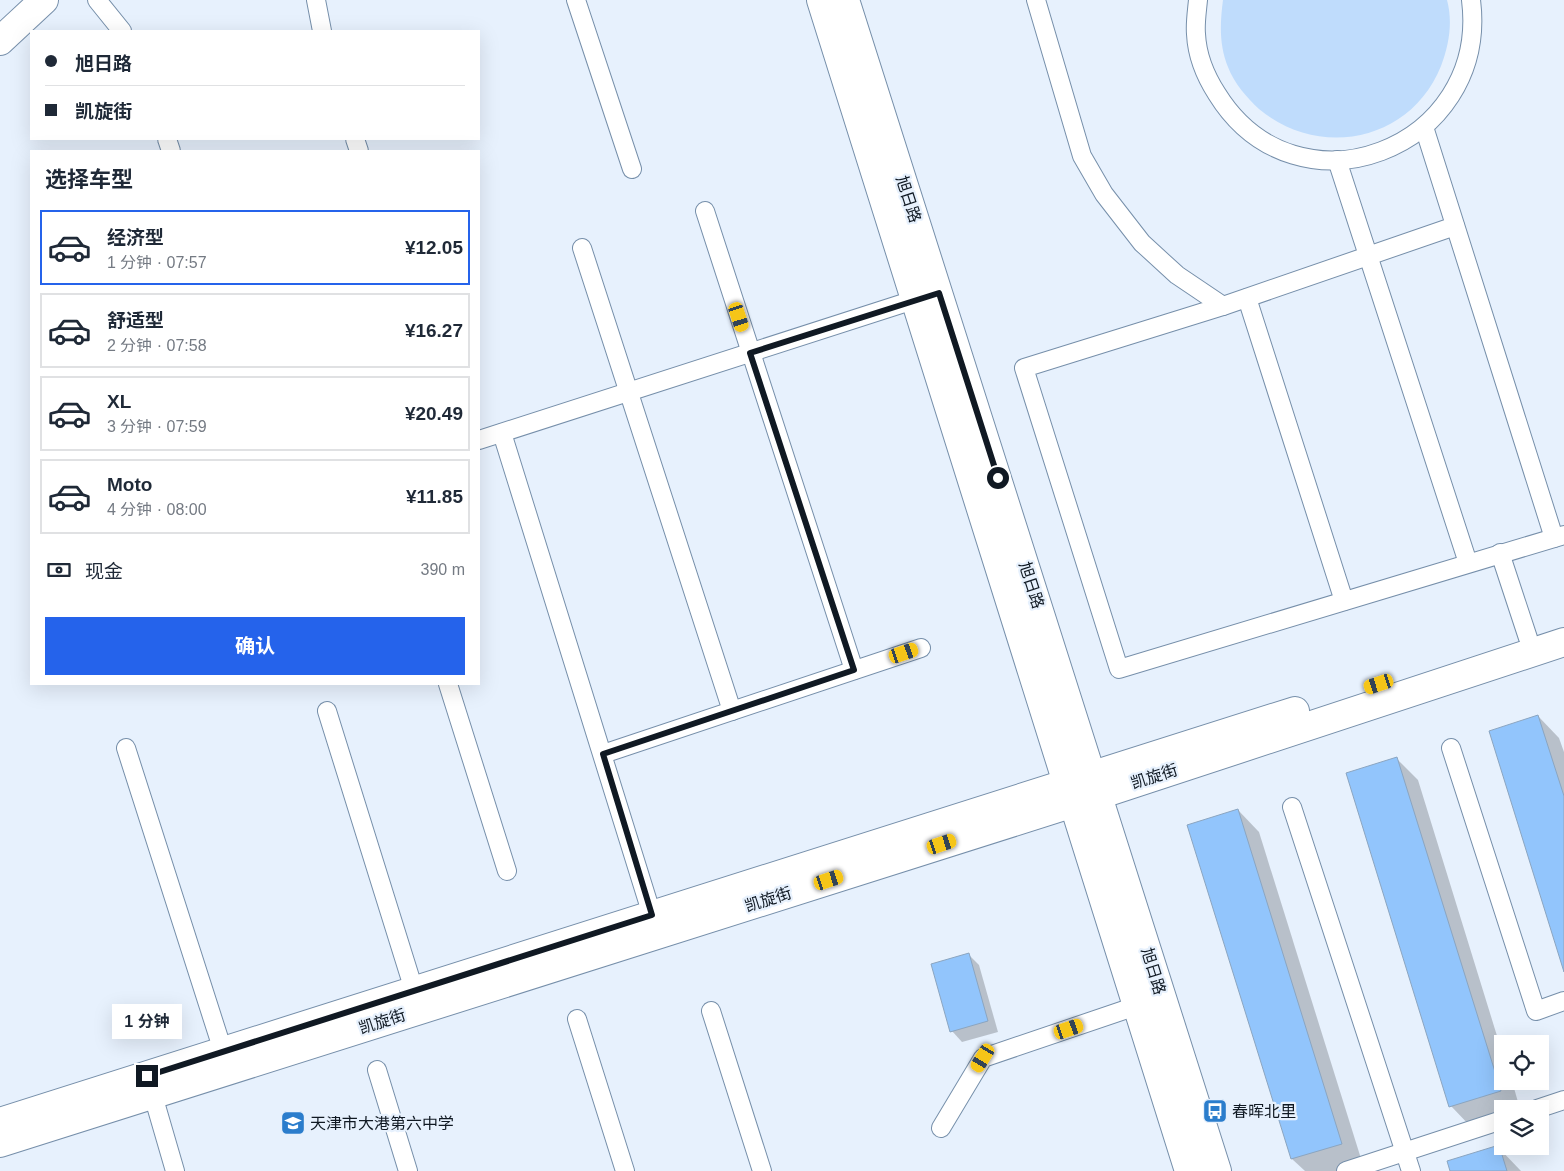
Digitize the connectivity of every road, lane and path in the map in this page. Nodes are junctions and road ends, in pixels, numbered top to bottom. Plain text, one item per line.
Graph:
1 (44, 0) edge
2 (97, 0) edge
3 (316, 0) edge
4 (576, 0) edge
5 (821, 0) edge
6 (845, 0) edge
7 (1036, 0) edge
8 (1198, 0) edge
9 (1472, 0) edge
10 (121, 30) edge
11 (322, 30) edge
12 (0, 41) edge
13 (1424, 128) junction
14 (1337, 160) junction
15 (632, 169) dead end
16 (705, 211) dead end
17 (1455, 226) junction
18 (582, 248) dead end
19 (1368, 256) junction
20 (927, 296) junction
21 (1247, 298) junction
22 (1223, 306) junction
23 (750, 353) junction
24 (628, 392) junction
25 (502, 433) junction
26 (480, 440) edge
27 (1559, 536) edge
28 (1500, 553) junction
29 (1468, 563) junction
30 (1344, 601) junction
31 (1564, 626) edge
32 (1528, 638) junction
33 (1564, 642) edge
34 (921, 648) dead end
35 (854, 670) junction
36 (448, 685) edge
37 (327, 711) dead end
38 (732, 711) junction
39 (126, 748) dead end
40 (1451, 748) dead end
41 (603, 754) junction
42 (1083, 789) junction
43 (1292, 807) dead end
44 (507, 871) dead end
45 (652, 915) junction
46 (414, 990) junction
47 (1150, 1001) junction
48 (1564, 1001) edge
49 (711, 1011) dead end
50 (577, 1019) dead end
51 (223, 1051) junction
52 (376, 1070) dead end
53 (149, 1085) junction
54 (1563, 1104) edge
55 (1549, 1107) edge
56 (0, 1122) edge
57 (1494, 1123) edge
58 (941, 1128) dead end
59 (0, 1143) edge
60 (1405, 1152) junction
61 (1215, 1170) edge
62 (176, 1171) edge
63 (408, 1171) edge
64 (625, 1171) edge
65 (762, 1171) edge
66 (1189, 1171) edge
67 (1346, 1171) edge
68 (1411, 1171) edge

1 - 12 street
2 - 10 lane
3 - 11 lane
4 - 15 lane
5 - 20 street, 旭日路
6 - 20 street, 旭日路
7 - 22 lane
8 - 14 lane
9 - 13 lane
13 - 14 lane
13 - 17 lane
14 - 19 lane
16 - 23 lane
17 - 19 lane
17 - 27 lane
18 - 24 lane
19 - 21 lane
19 - 29 lane
20 - 23 lane
20 - 42 street, 旭日路
21 - 22 lane
21 - 30 lane
22 - 30 lane
23 - 24 lane
23 - 35 lane
24 - 25 lane
24 - 38 lane
25 - 26 lane
25 - 41 lane
27 - 28 lane
28 - 29 lane
28 - 32 lane
29 - 30 lane
31 - 32 street, 凯旋街
32 - 42 street, 凯旋街
33 - 42 street, 凯旋街
34 - 35 lane
35 - 38 lane
36 - 44 lane
37 - 46 lane
38 - 41 lane
39 - 51 lane
40 - 48 lane
41 - 45 lane
42 - 45 street, 凯旋街
42 - 47 street, 旭日路
42 - 53 street, 凯旋街
43 - 60 lane
45 - 46 street, 凯旋街
46 - 51 street, 凯旋街
47 - 58 lane
47 - 61 street, 旭日路
47 - 66 street, 旭日路
49 - 65 lane
50 - 64 lane
51 - 53 street, 凯旋街
52 - 63 lane
53 - 56 street, 凯旋街
53 - 59 street, 凯旋街
53 - 62 lane
54 - 55 lane
57 - 60 lane
60 - 67 lane
60 - 68 lane

